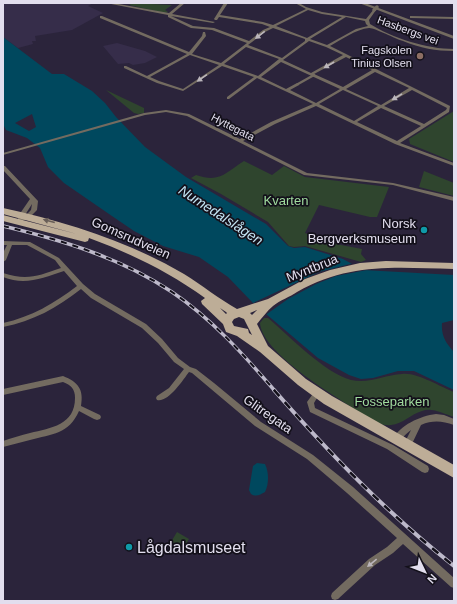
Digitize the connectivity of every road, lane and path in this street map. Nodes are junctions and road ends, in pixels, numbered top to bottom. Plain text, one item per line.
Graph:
1 (108, 3) edge
2 (183, 3) edge
3 (225, 3) edge
4 (297, 3) edge
5 (361, 3) edge
6 (380, 3) edge
7 (306, 10) junction
8 (168, 15) junction
9 (219, 16) junction
10 (346, 16) junction
11 (102, 17) dead end
12 (411, 17) dead end
13 (454, 18) edge
14 (367, 20) junction
15 (213, 22) junction
16 (371, 26) junction
17 (273, 27) junction
18 (208, 29) junction
19 (204, 33) dead end
20 (437, 33) junction
21 (454, 38) edge
22 (307, 40) junction
23 (454, 42) edge
24 (250, 43) junction
25 (247, 46) junction
26 (327, 46) junction
27 (454, 46) edge
28 (454, 50) edge
29 (447, 51) junction
30 (190, 54) junction
31 (346, 55) junction
32 (281, 60) junction
33 (221, 65) junction
34 (125, 67) dead end
35 (375, 70) junction
36 (313, 75) junction
37 (257, 77) junction
38 (147, 78) junction
39 (298, 84) joint
40 (345, 88) junction
41 (412, 88) junction
42 (286, 90) junction
43 (228, 98) dead end
44 (317, 104) junction
45 (383, 106) junction
46 (451, 107) edge
47 (195, 111) dead end
48 (188, 115) junction
49 (355, 122) junction
50 (424, 126) junction
51 (240, 141) junction
52 (397, 142) junction
53 (3, 154) edge
54 (454, 165) edge
55 (3, 167) edge
56 (33, 199) junction
57 (454, 199) edge
58 (3, 211) edge
59 (3, 218) edge
60 (24, 218) junction
61 (10, 243) junction
62 (3, 244) edge
63 (3, 260) edge
64 (454, 266) edge
65 (64, 269) junction
66 (3, 275) edge
67 (80, 286) junction
68 (270, 303) junction
69 (240, 313) junction
70 (227, 322) junction
71 (252, 322) junction
72 (3, 325) edge
73 (239, 332) junction
74 (264, 349) junction
75 (188, 369) junction
76 (3, 392) edge
77 (317, 393) junction
78 (159, 398) dead end
79 (77, 407) junction
80 (97, 417) dead end
81 (454, 422) edge
82 (418, 423) junction
83 (396, 440) junction
84 (3, 444) edge
85 (407, 446) junction
86 (425, 469) dead end
87 (454, 472) edge
88 (402, 539) junction
89 (454, 584) edge
90 (335, 596) dead end

1 - 8 street
2 - 8 street
3 - 9 street
4 - 7 street
5 - 20 street, Hasbergs vei
6 - 14 street, bridge
7 - 10 street
7 - 17 street
8 - 15 street
8 - 18 street
9 - 15 street
9 - 17 street
10 - 14 street
10 - 22 street
11 - 30 street
12 - 13 street
14 - 16 street, Hasbergs vei
15 - 18 street
16 - 26 street
16 - 29 street, Hasbergs vei
17 - 22 street
17 -> 24 street
18 - 24 street
19 - 30 street
20 - 21 street, Hasbergs vei
20 - 23 street, Hasbergs vei
22 - 26 street
22 - 32 street
24 - 25 street
25 - 32 street
25 - 33 street
26 - 31 street
27 - 29 street, Hasbergs vei
28 - 29 street, Hasbergs vei
30 - 33 street
30 - 38 street
31 - 35 street
31 -> 36 street
32 - 36 street
32 - 37 street
33 - 37 street
33 -> 38 street
34 - 38 street
35 - 40 street
35 - 41 street
36 - 39 street
36 - 40 street
37 - 42 street
37 - 43 street
39 - 42 street
40 - 44 street
40 - 45 street
41 -> 45 street
41 - 46 street
42 - 44 street
44 - 49 street
44 - 51 street
45 - 49 street
45 - 50 street
46 - 50 street
47 - 48 street
48 - 51 street, Hyttegata
48 - 53 street, Hyttegata
49 - 52 street
50 - 52 street
51 - 57 street, Hyttegata
52 - 54 street
55 - 56 street
56 - 60 street
56 - 60 street
58 - 60 main road, Gomsrudveien
59 - 60 main road, Gomsrudveien
69 -> 60 main road, Gomsrudveien
60 - 70 main road, Gomsrudveien
61 - 62 street, Glitregata
61 - 63 street
61 - 65 street, Glitregata
64 - 68 main road, Myntbrua
65 - 66 street
65 - 67 street, Glitregata
67 - 72 street
67 - 75 street, Glitregata
68 - 69 main road, Myntbrua
68 - 71 main road, Myntbrua
69 - 70 main road
69 - 71 main road, Gomsrudveien
70 - 73 main road, Gomsrudveien
71 - 73 main road
71 - 74 main road, Gomsrudveien
73 - 74 main road, Gomsrudveien
74 - 77 main road, Gomsrudveien
75 - 78 street
75 - 88 street, Glitregata
76 - 79 street
77 - 83 main road, Gomsrudveien
77 - 86 street
79 - 80 street
79 - 84 street
81 - 82 street
82 - 83 street
82 - 85 street
83 - 85 main road, Gomsrudveien
85 - 87 main road, Gomsrudveien
88 - 89 street, Glitregata
88 -> 90 street

